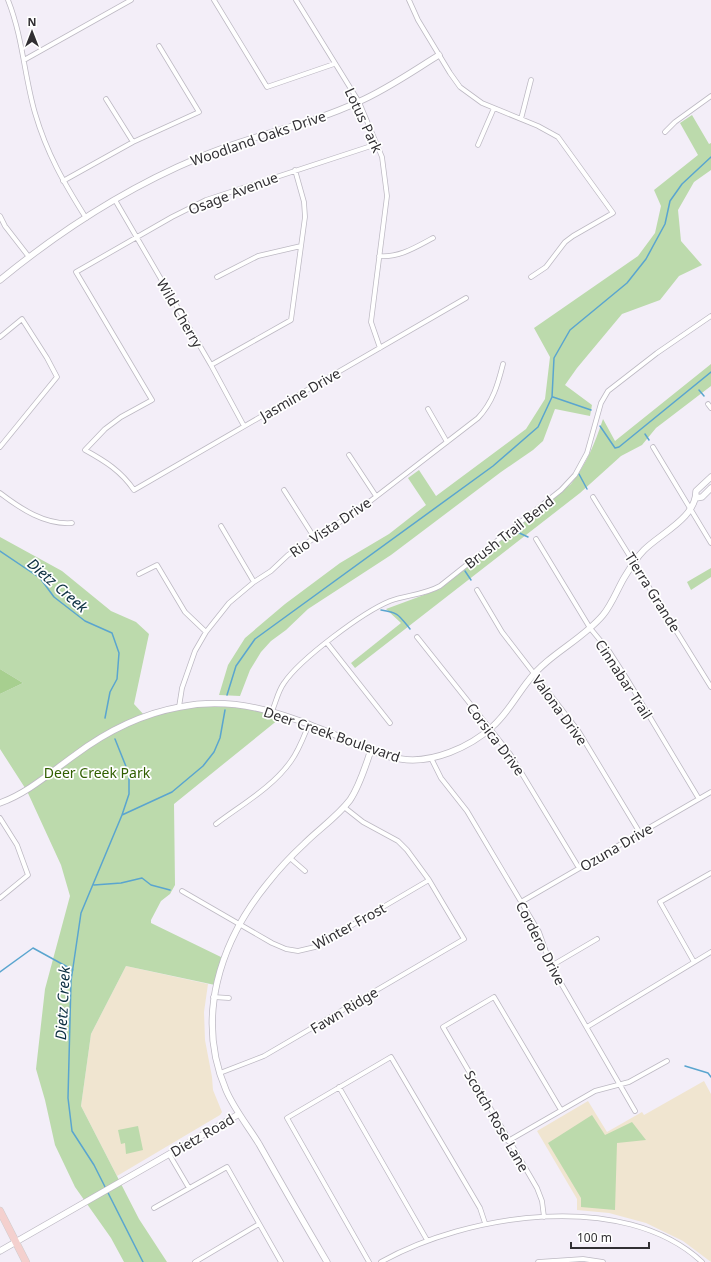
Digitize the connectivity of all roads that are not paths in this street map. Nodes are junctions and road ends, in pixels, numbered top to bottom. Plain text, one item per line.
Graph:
1 (8, 0) edge
2 (131, 0) edge
3 (214, 0) edge
4 (296, 0) edge
5 (409, 0) edge
6 (159, 46) dead end
7 (439, 55) junction
8 (24, 60) junction
9 (334, 64) junction
10 (531, 80) dead end
11 (711, 96) edge
12 (106, 99) dead end
13 (359, 102) junction
14 (494, 108) junction
15 (521, 119) junction
16 (665, 132) dead end
17 (133, 142) junction
18 (377, 144) junction
19 (478, 145) dead end
20 (295, 170) junction
21 (63, 181) junction
22 (115, 200) junction
23 (0, 216) edge
24 (86, 218) junction
25 (136, 237) junction
26 (433, 238) dead end
27 (301, 246) junction
28 (29, 256) junction
29 (379, 256) junction
30 (217, 277) dead end
31 (531, 277) dead end
32 (0, 280) edge
33 (466, 298) dead end
34 (711, 316) edge
35 (0, 337) edge
36 (380, 348) junction
37 (503, 364) dead end
38 (211, 365) junction
39 (428, 409) dead end
40 (244, 426) junction
41 (447, 442) junction
42 (0, 447) edge
43 (653, 447) dead end
44 (349, 455) dead end
45 (711, 477) edge
46 (711, 488) edge
47 (134, 490) joint
48 (284, 490) dead end
49 (0, 493) edge
50 (376, 496) junction
51 (593, 497) dead end
52 (696, 498) junction
53 (690, 508) junction
54 (72, 524) dead end
55 (221, 526) dead end
56 (314, 537) junction
57 (536, 539) dead end
58 (711, 543) edge
59 (634, 562) junction
60 (139, 574) dead end
61 (254, 582) junction
62 (477, 590) dead end
63 (590, 628) junction
64 (206, 632) junction
65 (417, 638) dead end
66 (327, 643) junction
67 (534, 674) junction
68 (711, 687) edge
69 (179, 707) junction
70 (272, 711) junction
71 (390, 723) dead end
72 (309, 724) junction
73 (490, 729) junction
74 (371, 750) junction
75 (431, 758) junction
76 (711, 792) edge
77 (698, 799) junction
78 (0, 803) edge
79 (344, 807) junction
80 (0, 818) edge
81 (216, 824) dead end
82 (640, 833) junction
83 (290, 858) junction
84 (579, 868) junction
85 (304, 871) dead end
86 (711, 873) edge
87 (429, 880) junction
88 (182, 891) dead end
89 (0, 898) edge
90 (521, 902) junction
91 (240, 925) junction
92 (597, 940) dead end
93 (711, 952) edge
94 (694, 962) junction
95 (551, 966) junction
96 (213, 997) junction
97 (229, 998) dead end
98 (587, 1027) junction
99 (667, 1061) dead end
100 (220, 1073) junction
101 (620, 1085) junction
102 (339, 1087) junction
103 (560, 1110) junction
104 (635, 1111) dead end
105 (239, 1114) junction
106 (508, 1141) junction
107 (169, 1154) junction
108 (189, 1188) junction
109 (154, 1208) dead end
110 (0, 1211) edge
111 (544, 1217) junction
112 (485, 1223) junction
113 (259, 1224) junction
114 (427, 1240) junction
115 (16, 1242) junction
116 (0, 1251) edge
117 (26, 1262) edge
118 (195, 1262) edge
119 (281, 1262) edge
120 (327, 1262) edge
121 (369, 1262) edge
122 (381, 1262) edge
123 (538, 1262) edge
124 (603, 1262) edge
125 (702, 1262) edge

1 - 8 street
2 - 8 street
3 - 9 street
4 - 9 street, Lotus Park
5 - 7 street
6 - 17 street
7 - 13 street, Woodland Oaks Drive
7 - 14 street
8 - 21 street
9 - 13 street, Lotus Park
10 - 15 street
11 - 16 street
12 - 17 street
13 - 18 street, Lotus Park
13 - 22 street, Woodland Oaks Drive
14 - 15 street
14 - 19 street
15 - 31 street
17 - 21 street
18 - 20 street, Osage Avenue
18 - 29 street, Lotus Park
20 - 25 street, Osage Avenue
20 - 27 street
21 - 24 street
22 - 24 street, Woodland Oaks Drive
22 - 25 street, Wild Cherry
23 - 28 street
24 - 28 street, Woodland Oaks Drive
25 - 38 street, Wild Cherry
25 - 47 street, Osage Avenue
26 - 29 street
27 - 30 street
27 - 38 street
28 - 32 street, Woodland Oaks Drive
29 - 36 street, Lotus Park
33 - 36 street, Jasmine Drive
34 - 66 street, Brush Trail Bend
35 - 42 street
36 - 40 street, Jasmine Drive
37 - 41 street, Rio Vista Drive
38 - 40 street, Wild Cherry
39 - 41 street
40 - 47 street, Jasmine Drive
41 - 50 street, Rio Vista Drive
43 - 53 street
44 - 50 street
45 - 52 street, Deer Creek Boulevard
46 - 52 street, Deer Creek Boulevard
48 - 56 street
49 - 54 street
50 - 56 street, Rio Vista Drive
51 - 59 street, Tierra Grande
52 - 53 street, Deer Creek Boulevard
53 - 58 street
53 - 59 street, Deer Creek Boulevard
55 - 61 street
56 - 61 street, Rio Vista Drive
57 - 63 street, Cinnabar Trail
59 - 63 street, Deer Creek Boulevard
59 - 68 street, Tierra Grande
60 - 64 street
61 - 64 street, Rio Vista Drive
62 - 67 street, Valona Drive
63 - 67 street, Deer Creek Boulevard
63 - 77 street, Cinnabar Trail
64 - 69 street, Rio Vista Drive
65 - 73 street, Corsica Drive
66 - 70 street, Brush Trail Bend
66 - 71 street
67 - 73 street, Deer Creek Boulevard
67 - 82 street, Valona Drive
69 - 70 street, Deer Creek Boulevard
69 - 78 street, Deer Creek Boulevard
70 - 72 street, Deer Creek Boulevard
72 - 74 street, Deer Creek Boulevard
72 - 81 street
73 - 75 street, Deer Creek Boulevard
73 - 84 street, Corsica Drive
74 - 75 street, Deer Creek Boulevard
74 - 79 street
75 - 90 street, Cordero Drive
76 - 77 street, Ozuna Drive
77 - 82 street, Ozuna Drive
79 - 83 street
79 - 87 street
80 - 89 street
82 - 84 street, Ozuna Drive
83 - 85 street
83 - 91 street
84 - 90 street, Ozuna Drive
86 - 94 street
87 - 91 street, Winter Frost
87 - 100 street, Fawn Ridge
88 - 91 street, Winter Frost
90 - 95 street, Cordero Drive
91 - 96 street
92 - 95 street
93 - 94 street
94 - 98 street
95 - 98 street, Cordero Drive
96 - 97 street
96 - 100 street
98 - 101 street, Cordero Drive
99 - 101 street
100 - 105 street
101 - 103 street
101 - 104 street, Cordero Drive
102 - 112 street
102 - 114 street
102 - 121 street
103 - 106 street
103 - 106 street, Scotch Rose Lane
105 - 107 street, Dietz Road
105 - 120 street, Dietz Road
106 - 111 street, Scotch Rose Lane
107 - 108 street
107 - 115 street, Dietz Road
108 - 109 street
108 - 113 street
110 - 115 main road
111 - 112 street
111 - 125 street
112 - 114 street
113 - 118 street
113 - 119 street
114 - 122 street
115 - 116 street, Dietz Road
115 - 117 main road
123 - 124 street

